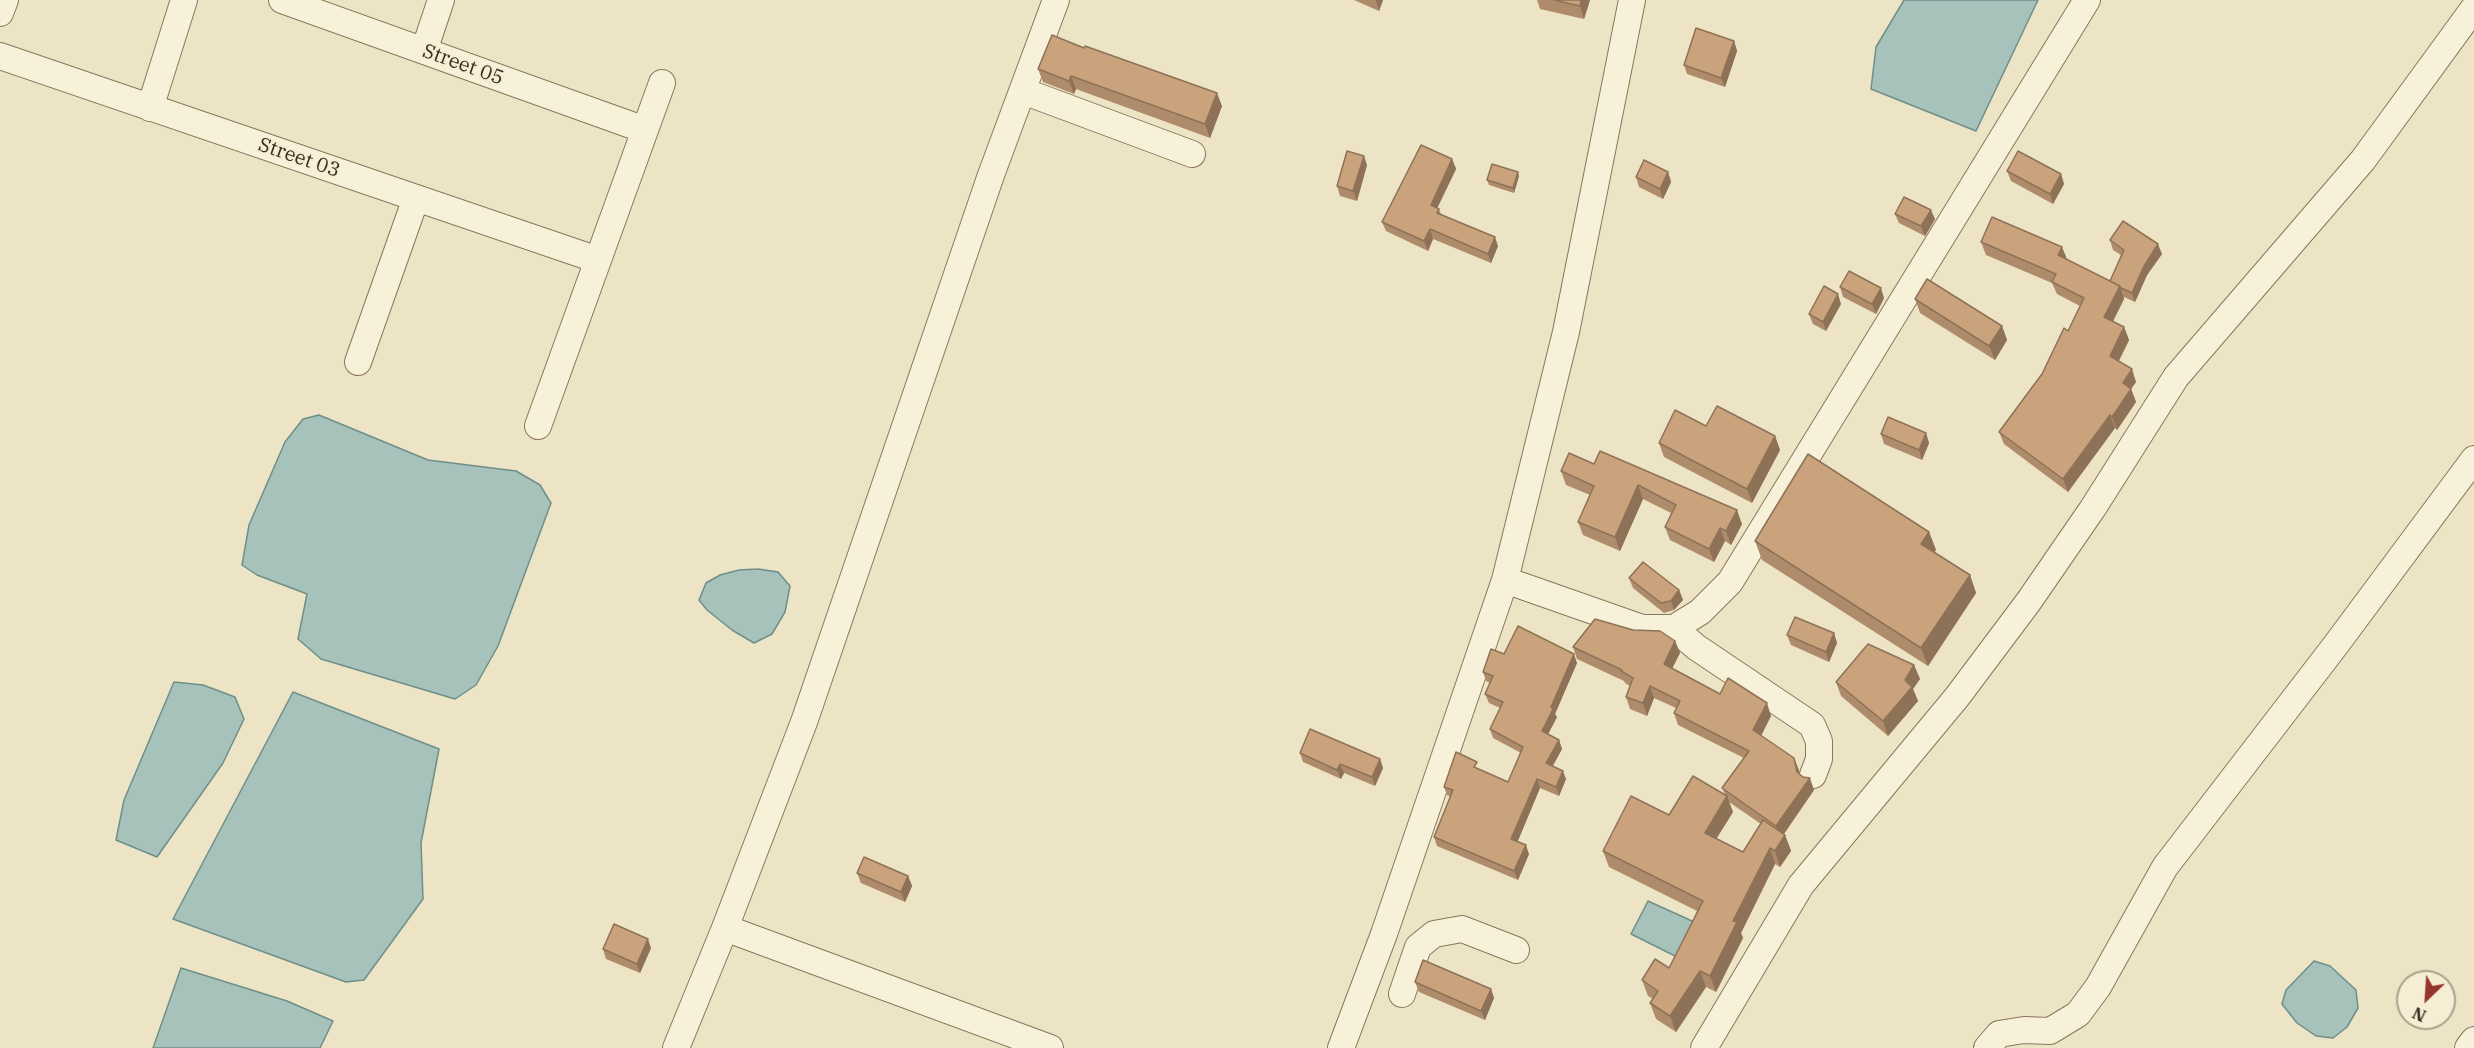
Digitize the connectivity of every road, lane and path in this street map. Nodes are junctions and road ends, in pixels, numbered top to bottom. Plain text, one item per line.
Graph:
1 (5, 0) edge
2 (184, 0) edge
3 (282, 0) edge
4 (441, 0) edge
5 (1056, 0) edge
6 (1632, 0) edge
7 (2087, 0) edge
8 (2474, 8) edge
9 (0, 13) edge
10 (424, 51) junction
11 (0, 56) edge
12 (662, 83) dead end
13 (1023, 91) junction
14 (150, 108) junction
15 (645, 130) junction
16 (1192, 154) dead end
17 (416, 198) junction
18 (598, 260) junction
19 (358, 362) dead end
20 (538, 426) dead end
21 (2474, 459) edge
22 (1505, 580) junction
23 (1674, 628) junction
24 (1813, 775) dead end
25 (725, 928) junction
26 (1384, 934) junction
27 (1418, 947) junction
28 (1516, 950) dead end
29 (1401, 994) dead end
30 (2474, 1040) edge
31 (676, 1048) edge
32 (1050, 1048) edge
33 (1341, 1048) edge
34 (1704, 1048) edge
35 (1987, 1048) edge
36 (2468, 1048) edge

1 - 9 street
2 - 14 street
3 - 10 street, Street 05
4 - 10 street
5 - 13 street
6 - 22 street
7 - 23 street
8 - 34 street
10 - 15 street, Street 05
11 - 14 street, Street 03
12 - 15 street
13 - 16 street
13 - 25 street
14 - 17 street, Street 03
15 - 18 street
17 - 18 street, Street 03
17 - 19 street
18 - 20 street
21 - 35 street
22 - 23 street
22 - 26 street
23 - 24 street
25 - 31 street
25 - 32 street
26 - 27 street
26 - 33 street
27 - 28 street
27 - 29 street
30 - 36 street

